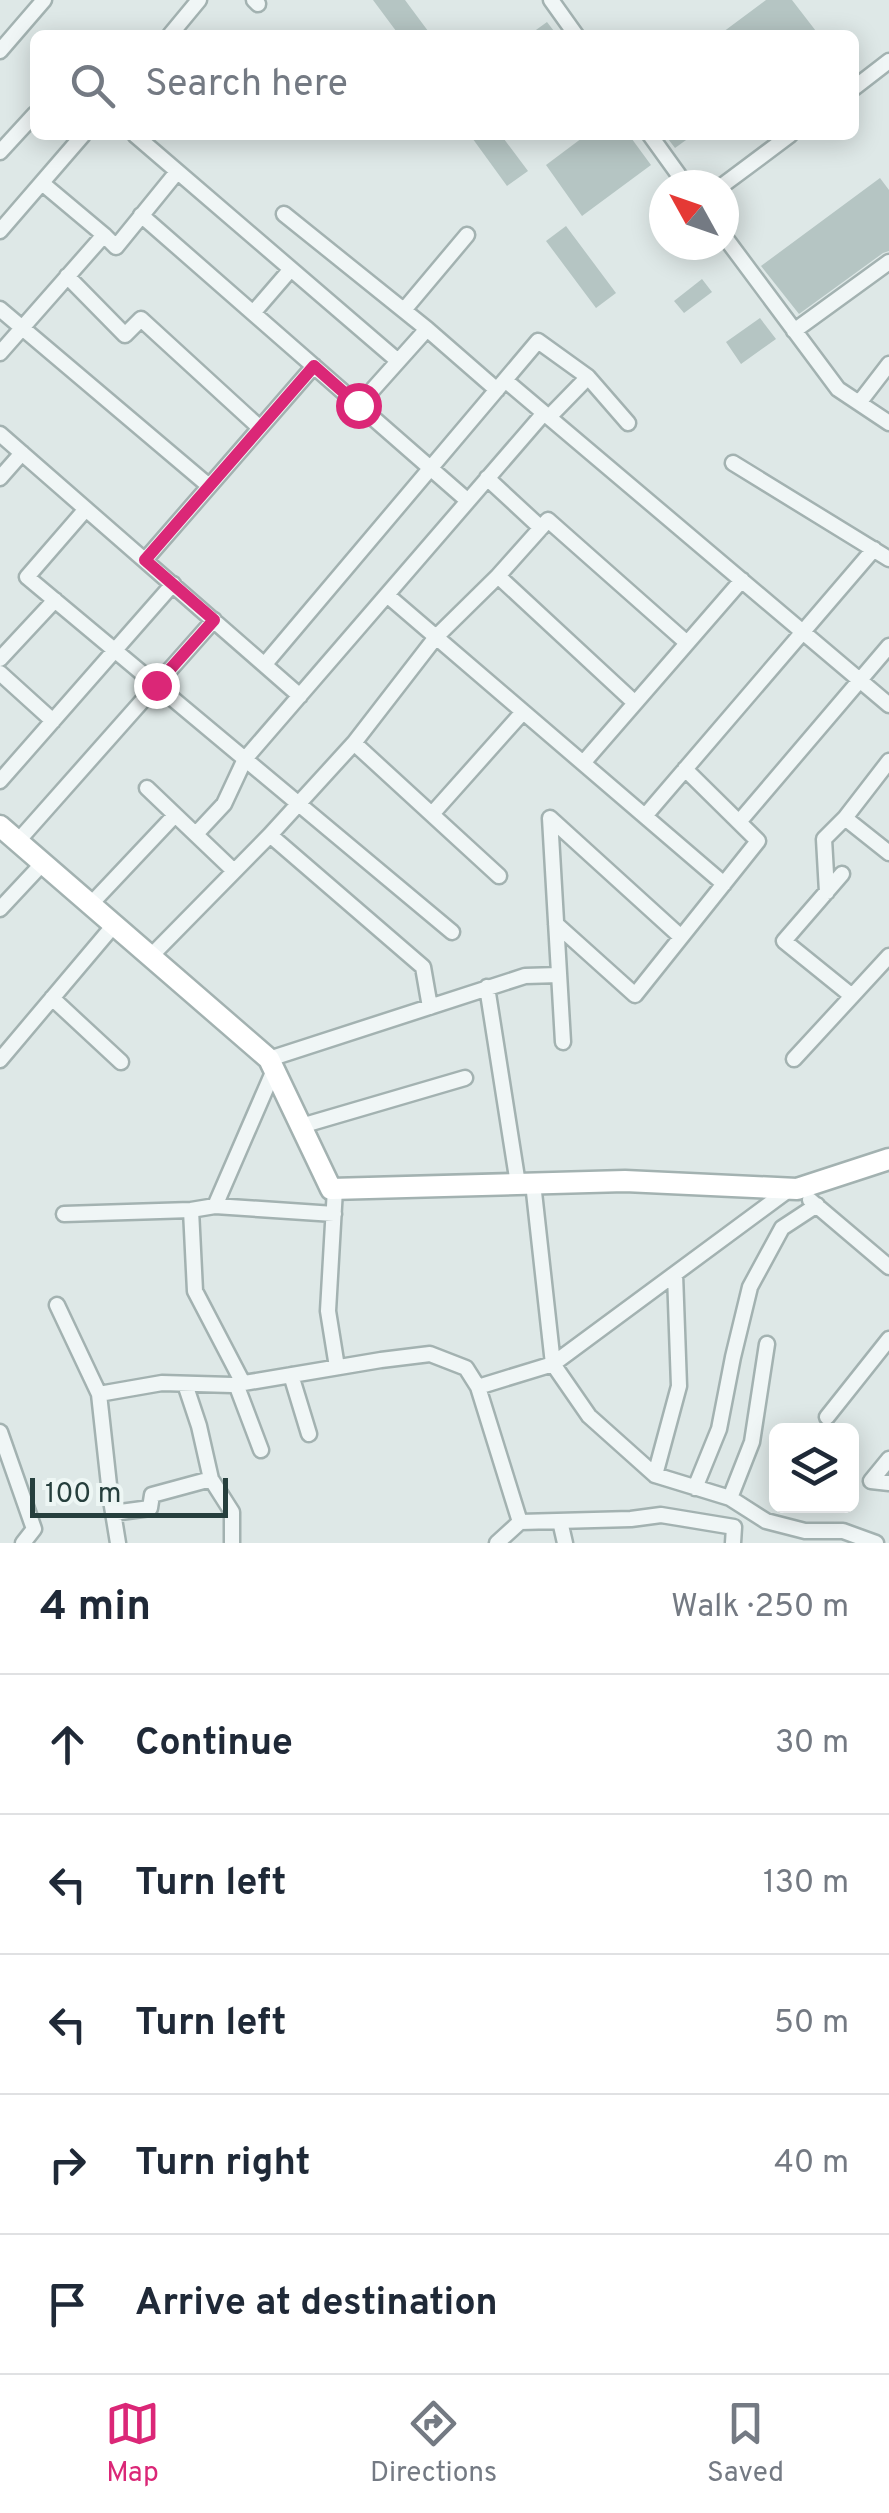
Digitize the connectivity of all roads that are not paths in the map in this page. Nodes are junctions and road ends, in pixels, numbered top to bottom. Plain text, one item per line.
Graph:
1 (44, 0) edge
2 (174, 0) edge
3 (551, 0) edge
4 (194, 6) edge
5 (174, 30) edge
6 (572, 30) edge
7 (0, 51) edge
8 (889, 62) edge
9 (859, 84) edge
10 (30, 119) edge
11 (80, 140) edge
12 (140, 140) edge
13 (654, 140) edge
14 (783, 140) edge
15 (0, 152) edge
16 (675, 170) edge
17 (177, 172) junction
18 (739, 173) edge
19 (42, 183) junction
20 (284, 214) dead end
21 (141, 215) junction
22 (0, 231) edge
23 (467, 234) dead end
24 (104, 235) junction
25 (739, 256) edge
26 (889, 262) edge
27 (291, 269) junction
28 (67, 276) junction
29 (0, 310) edge
30 (404, 310) junction
31 (253, 313) junction
32 (22, 328) junction
33 (427, 329) junction
34 (794, 330) junction
35 (0, 353) edge
36 (398, 361) junction
37 (889, 364) edge
38 (314, 366) junction
39 (588, 378) junction
40 (501, 385) junction
41 (858, 403) junction
42 (358, 405) junction
43 (547, 415) junction
44 (628, 423) dead end
45 (889, 423) edge
46 (260, 428) junction
47 (0, 434) edge
48 (22, 452) junction
49 (734, 464) dead end
50 (431, 468) junction
51 (0, 478) edge
52 (488, 478) junction
53 (209, 486) junction
54 (468, 501) junction
55 (86, 509) junction
56 (541, 528) junction
57 (874, 549) junction
58 (889, 558) edge
59 (145, 560) junction
60 (498, 576) junction
61 (742, 580) junction
62 (173, 584) junction
63 (387, 595) junction
64 (54, 600) junction
65 (214, 620) junction
66 (804, 632) junction
67 (436, 638) junction
68 (688, 643) junction
69 (889, 646) edge
70 (114, 650) junction
71 (0, 658) edge
72 (265, 664) junction
73 (0, 673) edge
74 (859, 680) junction
75 (156, 685) junction
76 (300, 696) junction
77 (635, 703) junction
78 (889, 705) edge
79 (523, 712) junction
80 (53, 721) junction
81 (354, 743) junction
82 (246, 759) junction
83 (889, 761) edge
84 (583, 763) junction
85 (685, 770) junction
86 (0, 781) edge
87 (147, 788) dead end
88 (298, 804) junction
89 (432, 814) junction
90 (175, 815) junction
91 (645, 816) junction
92 (845, 818) junction
93 (740, 822) junction
94 (0, 826) edge
95 (196, 834) junction
96 (270, 835) junction
97 (18, 841) junction
98 (889, 852) edge
99 (43, 862) junction
100 (234, 871) junction
101 (842, 874) dead end
102 (499, 876) dead end
103 (724, 884) junction
104 (826, 892) junction
105 (91, 904) junction
106 (0, 909) edge
107 (556, 924) junction
108 (114, 925) junction
109 (452, 932) dead end
110 (681, 937) junction
111 (151, 956) junction
112 (889, 956) edge
113 (559, 975) junction
114 (487, 988) junction
115 (852, 996) junction
116 (52, 998) junction
117 (430, 1006) junction
118 (563, 1042) dead end
119 (794, 1059) dead end
120 (0, 1060) edge
121 (121, 1062) dead end
122 (272, 1065) junction
123 (464, 1078) dead end
124 (301, 1126) junction
125 (889, 1159) edge
126 (526, 1184) junction
127 (335, 1189) junction
128 (794, 1189) junction
129 (215, 1206) junction
130 (816, 1206) junction
131 (191, 1210) junction
132 (64, 1214) dead end
133 (334, 1214) junction
134 (889, 1268) edge
135 (675, 1274) junction
136 (57, 1306) dead end
137 (889, 1339) edge
138 (767, 1344) dead end
139 (553, 1364) junction
140 (338, 1367) junction
141 (291, 1375) junction
142 (185, 1384) junction
143 (240, 1384) junction
144 (478, 1387) junction
145 (99, 1394) junction
146 (827, 1417) dead end
147 (0, 1432) edge
148 (309, 1434) dead end
149 (261, 1450) dead end
150 (889, 1459) edge
151 (655, 1474) junction
152 (210, 1480) junction
153 (889, 1483) edge
154 (695, 1488) junction
155 (730, 1498) junction
156 (113, 1513) junction
157 (520, 1522) junction
158 (560, 1522) junction
159 (23, 1543) edge
160 (118, 1543) edge
161 (232, 1543) edge
162 (497, 1543) edge
163 (565, 1543) edge
164 (733, 1543) edge
165 (876, 1543) edge

1 - 7 street
2 - 4 street
3 - 6 street
4 - 5 street
8 - 9 street
10 - 15 street
11 - 19 street
12 - 17 street
13 - 16 street
14 - 18 street
17 - 21 street
17 - 27 street
19 - 22 street
19 - 24 street
20 - 30 street
21 - 24 street
21 - 31 street
23 - 30 street
24 - 28 street
25 - 34 street
26 - 34 street
27 - 31 street
27 - 36 street
28 - 32 street
28 - 46 street
29 - 32 street
30 - 33 street
31 - 38 street
32 - 35 street
32 - 53 street
33 - 36 street
33 - 40 street
34 - 41 street
36 - 42 street
37 - 41 street
38 - 42 street
38 - 46 street
39 - 40 street
39 - 43 street
39 - 44 street
40 - 43 street
40 - 50 street
41 - 45 street
42 - 50 street
43 - 52 street
43 - 61 street
46 - 53 street
47 - 48 street
48 - 51 street
48 - 55 street
49 - 57 street
50 - 54 street
50 - 72 street
52 - 54 street
52 - 56 street
53 - 59 street
54 - 63 street
55 - 59 street
55 - 64 street
56 - 60 street
56 - 68 street
57 - 58 street
57 - 66 street
59 - 62 street
60 - 67 street
60 - 77 street
61 - 66 street
61 - 68 street
62 - 65 street
62 - 70 street
63 - 67 street
63 - 76 street
64 - 70 street
64 - 71 street
65 - 72 street
65 - 75 street
66 - 74 street
66 - 85 street
67 - 79 street
67 - 81 street
68 - 77 street
69 - 74 street
70 - 75 street
70 - 80 street
72 - 76 street
73 - 80 street
74 - 78 street
74 - 93 street
75 - 82 street
75 - 97 street
76 - 82 street
77 - 84 street
79 - 84 street
79 - 89 street
80 - 86 street
81 - 88 street
81 - 89 street
82 - 88 street
82 - 95 street
83 - 92 street
84 - 91 street
85 - 91 street
85 - 93 street
87 - 90 street
88 - 96 street
88 - 109 street
89 - 102 street
90 - 95 street
90 - 105 street
91 - 103 street
92 - 98 street
92 - 104 street
93 - 103 street
94 - 97 street
95 - 100 street
96 - 100 street
96 - 117 street
97 - 99 street
99 - 105 street
99 - 106 street
100 - 111 street
101 - 104 street
103 - 110 street
104 - 115 street
105 - 108 street
107 - 110 street
107 - 110 street
107 - 113 street
108 - 111 street
108 - 116 street
111 - 122 street
112 - 115 street
113 - 114 street
113 - 118 street
114 - 117 street
114 - 126 street
115 - 119 street
116 - 120 street
116 - 121 street
117 - 122 street
122 - 124 street
122 - 129 street
123 - 124 street
124 - 127 street
125 - 128 street
126 - 127 street
126 - 128 street
126 - 139 street
127 - 133 street
128 - 130 street
128 - 135 street
129 - 131 street
129 - 133 street
130 - 134 street
130 - 154 street
131 - 132 street
131 - 143 street
133 - 140 street
135 - 139 street
135 - 151 street
136 - 145 street
137 - 146 street
138 - 155 street
139 - 144 street
139 - 151 street
140 - 141 street
140 - 144 street
141 - 143 street
141 - 148 street
142 - 143 street
142 - 145 street
142 - 152 street
143 - 149 street
144 - 157 street
145 - 156 street
147 - 159 street
150 - 153 street
151 - 154 street
152 - 156 street
152 - 161 street
154 - 155 street
155 - 165 street
156 - 160 street
157 - 158 street
157 - 162 street
158 - 163 street
158 - 164 street

